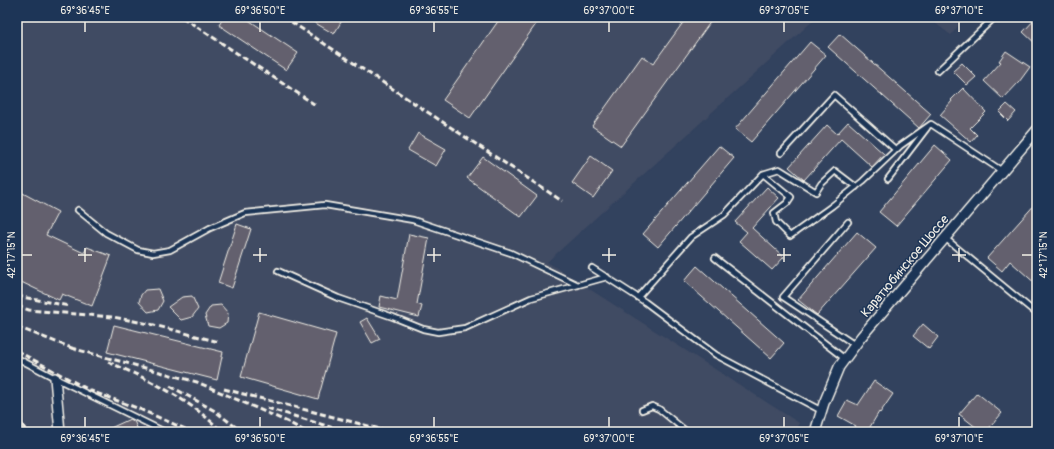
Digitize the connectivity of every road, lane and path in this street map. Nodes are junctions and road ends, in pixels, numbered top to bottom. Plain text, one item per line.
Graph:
1 (995, 17) edge
2 (938, 71) dead end
3 (931, 124) junction
4 (1037, 130) edge
5 (896, 150) junction
6 (781, 153) dead end
7 (1002, 171) junction
8 (763, 174) junction
9 (888, 179) dead end
10 (856, 187) junction
11 (78, 210) dead end
12 (848, 222) dead end
13 (945, 238) junction
14 (715, 258) dead end
15 (592, 268) dead end
16 (278, 271) dead end
17 (607, 277) junction
18 (578, 285) junction
19 (638, 297) junction
20 (1037, 314) edge
21 (855, 345) junction
22 (17, 358) edge
23 (845, 359) junction
24 (55, 378) junction
25 (642, 410) dead end
26 (822, 411) junction
27 (60, 432) edge
28 (165, 432) edge
29 (687, 432) edge
30 (815, 432) edge

1 - 2 lane
3 - 5 lane
3 - 7 lane
3 - 9 lane
4 - 7 street, Каратюбинское Шоссе
5 - 6 lane
5 - 10 lane
7 - 13 street, Каратюбинское Шоссе
8 - 10 lane
8 - 10 lane
8 - 19 lane
11 - 18 lane
12 - 21 lane
13 - 20 lane
13 - 21 street, Каратюбинское Шоссе
14 - 23 lane
15 - 17 lane
16 - 18 lane
17 - 18 lane
17 - 19 lane
19 - 26 lane
21 - 23 street, Каратюбинское Шоссе
22 - 24 lane
23 - 26 street, Каратюбинское Шоссе
24 - 27 street
24 - 28 lane
25 - 29 lane
26 - 30 street, Каратюбинское Шоссе

